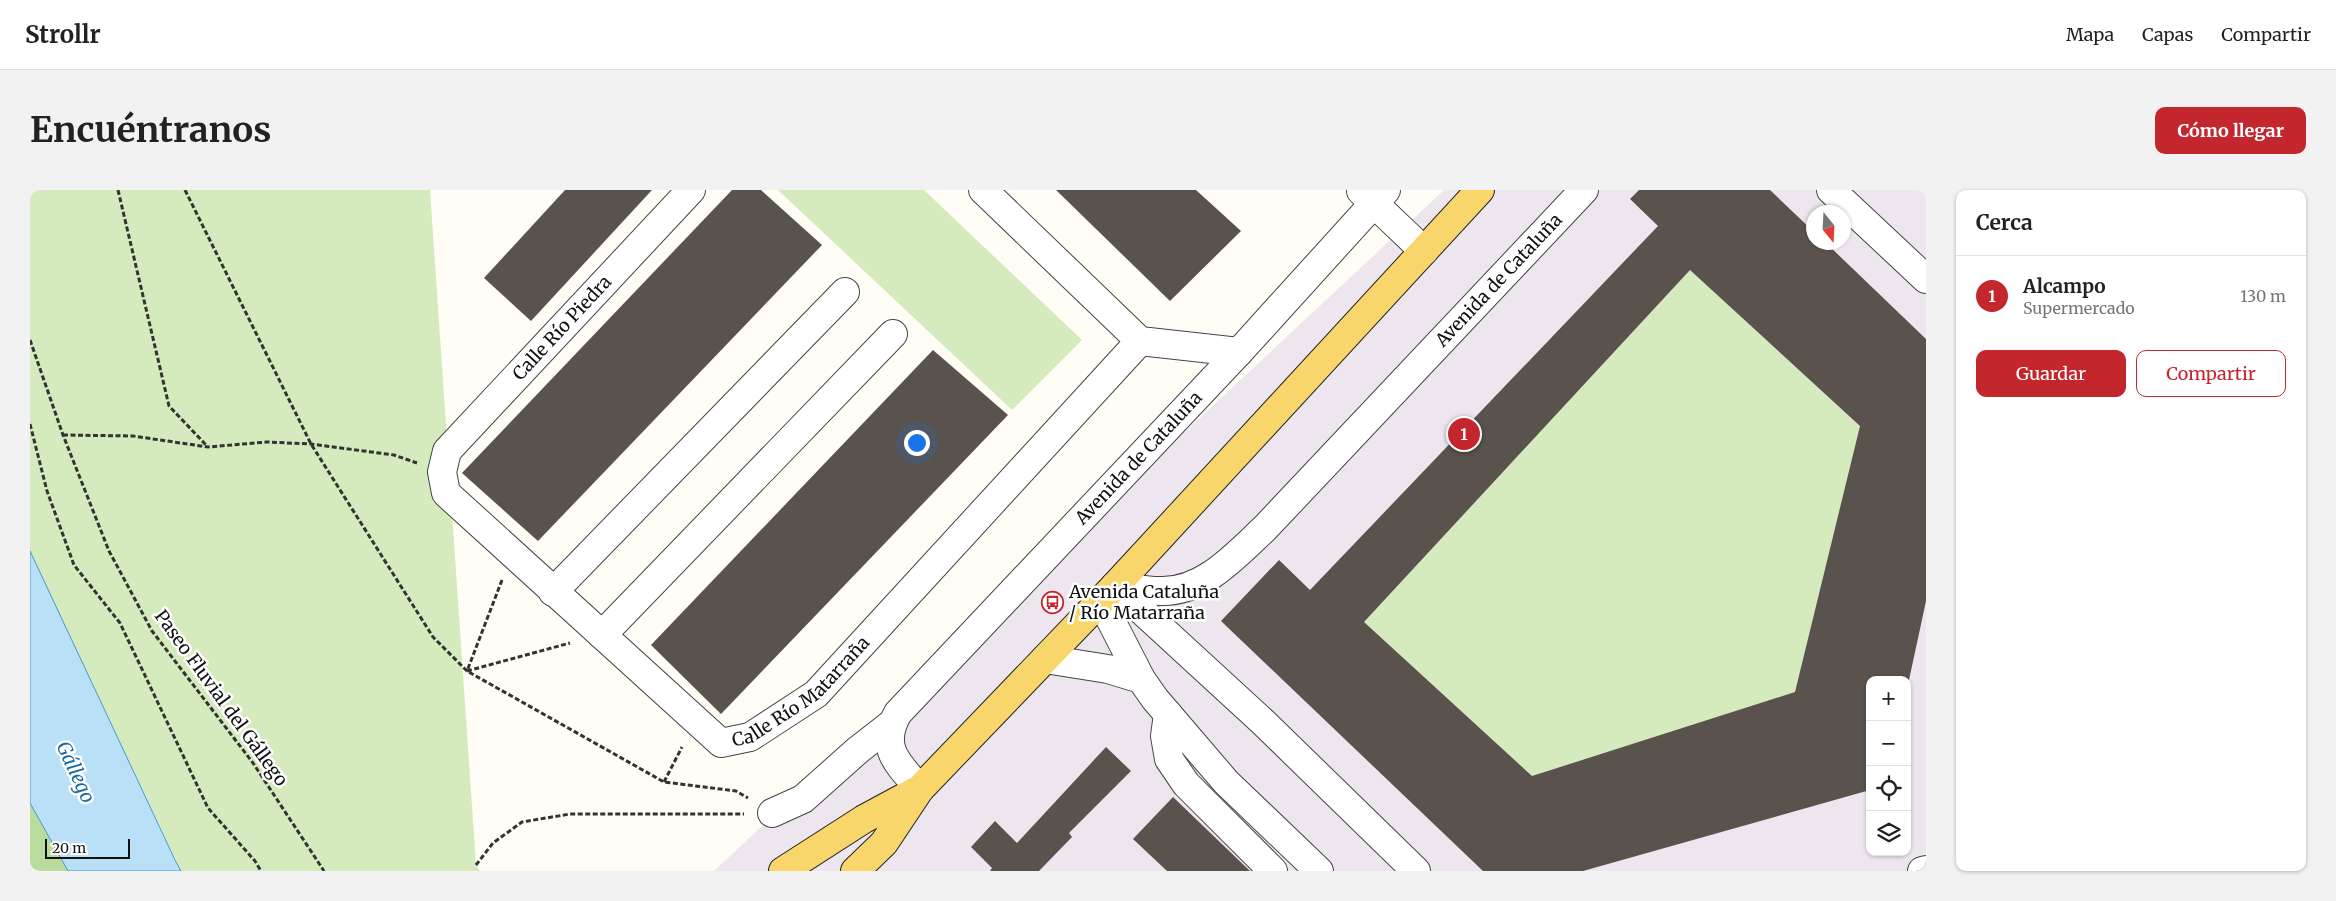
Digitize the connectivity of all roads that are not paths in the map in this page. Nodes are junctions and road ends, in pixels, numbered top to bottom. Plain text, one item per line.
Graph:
1 (691, 190) edge
2 (983, 190) edge
3 (1480, 190) edge
4 (1584, 190) edge
5 (1831, 190) edge
6 (1374, 194) edge
7 (1424, 251) junction
8 (1926, 279) edge
9 (844, 292) dead end
10 (893, 334) dead end
11 (1140, 340) junction
12 (1239, 352) junction
13 (442, 472) joint
14 (554, 592) junction
15 (1108, 593) junction
16 (602, 635) junction
17 (1045, 660) junction
18 (1141, 679) junction
19 (1168, 714) junction
20 (890, 725) junction
21 (920, 789) junction
22 (772, 813) road end
23 (783, 871) edge
24 (855, 871) edge
25 (1272, 871) edge
26 (1318, 871) edge
27 (1416, 871) edge

1 - 13 street, Calle Río Piedra
2 - 11 street
3 - 7 main road
4 - 15 street, Avenida de Cataluña
5 - 8 street
6 - 7 street
6 - 12 street, Avenida de Cataluña
7 - 15 main road
9 - 14 street
10 - 16 street
11 - 12 street
11 - 16 street, Calle Río Matarraña
12 - 20 street, Avenida de Cataluña
13 - 14 street, Calle Río Matarraña
14 - 16 street, Calle Río Matarraña
15 - 17 main road
15 - 18 street
15 - 27 street
17 - 18 street
17 - 21 main road
18 - 19 street
19 - 25 street
19 - 26 street
20 - 21 street
20 - 22 street, Avenida de Cataluña
21 - 23 main road
21 - 24 main road

